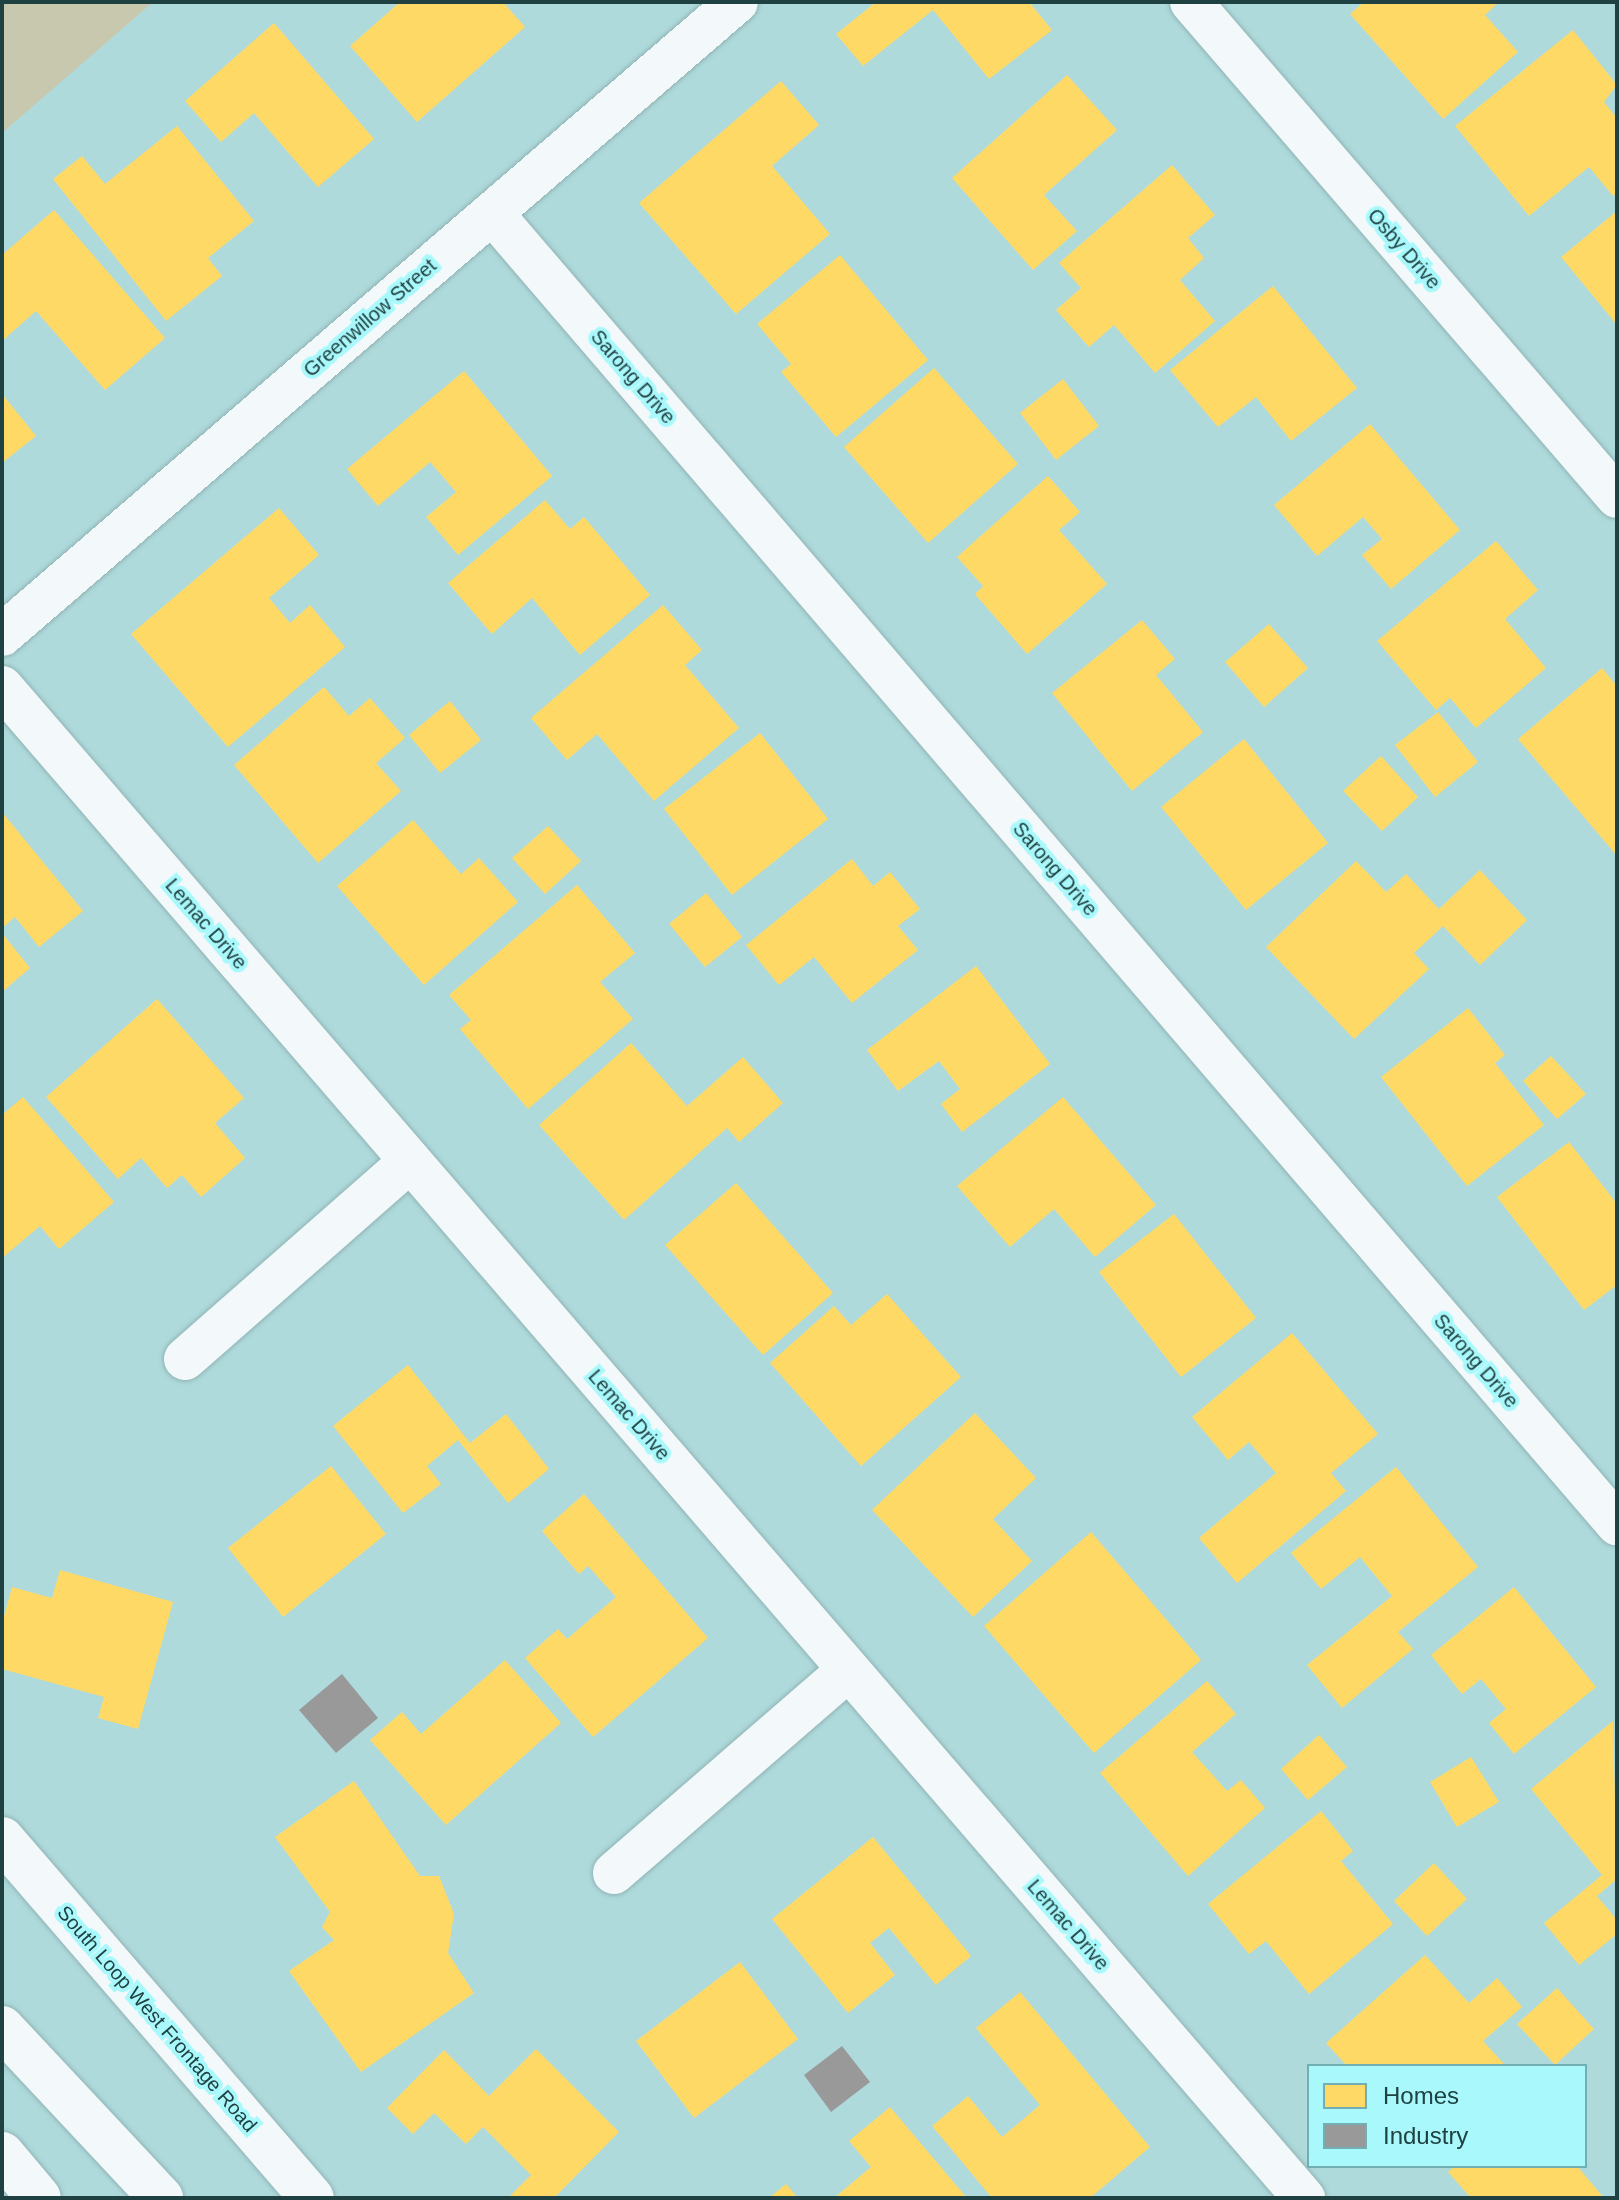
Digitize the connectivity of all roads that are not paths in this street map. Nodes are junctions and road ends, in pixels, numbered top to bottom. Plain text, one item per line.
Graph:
1 (737, 2) edge
2 (1191, 2) edge
3 (492, 213) junction
4 (1617, 497) edge
5 (2, 635) edge
6 (2, 687) edge
7 (410, 1161) junction
8 (185, 1359) dead end
9 (1617, 1524) edge
10 (848, 1670) junction
11 (2, 1839) edge
12 (614, 1873) dead end
13 (2, 2028) edge
14 (2, 2154) edge
15 (1286, 2192) edge
16 (39, 2198) edge
17 (161, 2198) edge
18 (312, 2198) edge

1 - 3 street, Greenwillow Street
2 - 4 street, Osby Drive
3 - 5 street, Greenwillow Street
3 - 9 street, Sarong Drive
6 - 7 street, Lemac Drive
7 - 8 street
7 - 10 street, Lemac Drive
10 - 12 street
10 - 15 street, Lemac Drive
11 - 18 main road, South Loop West Frontage Road
13 - 17 main road
14 - 16 main road

